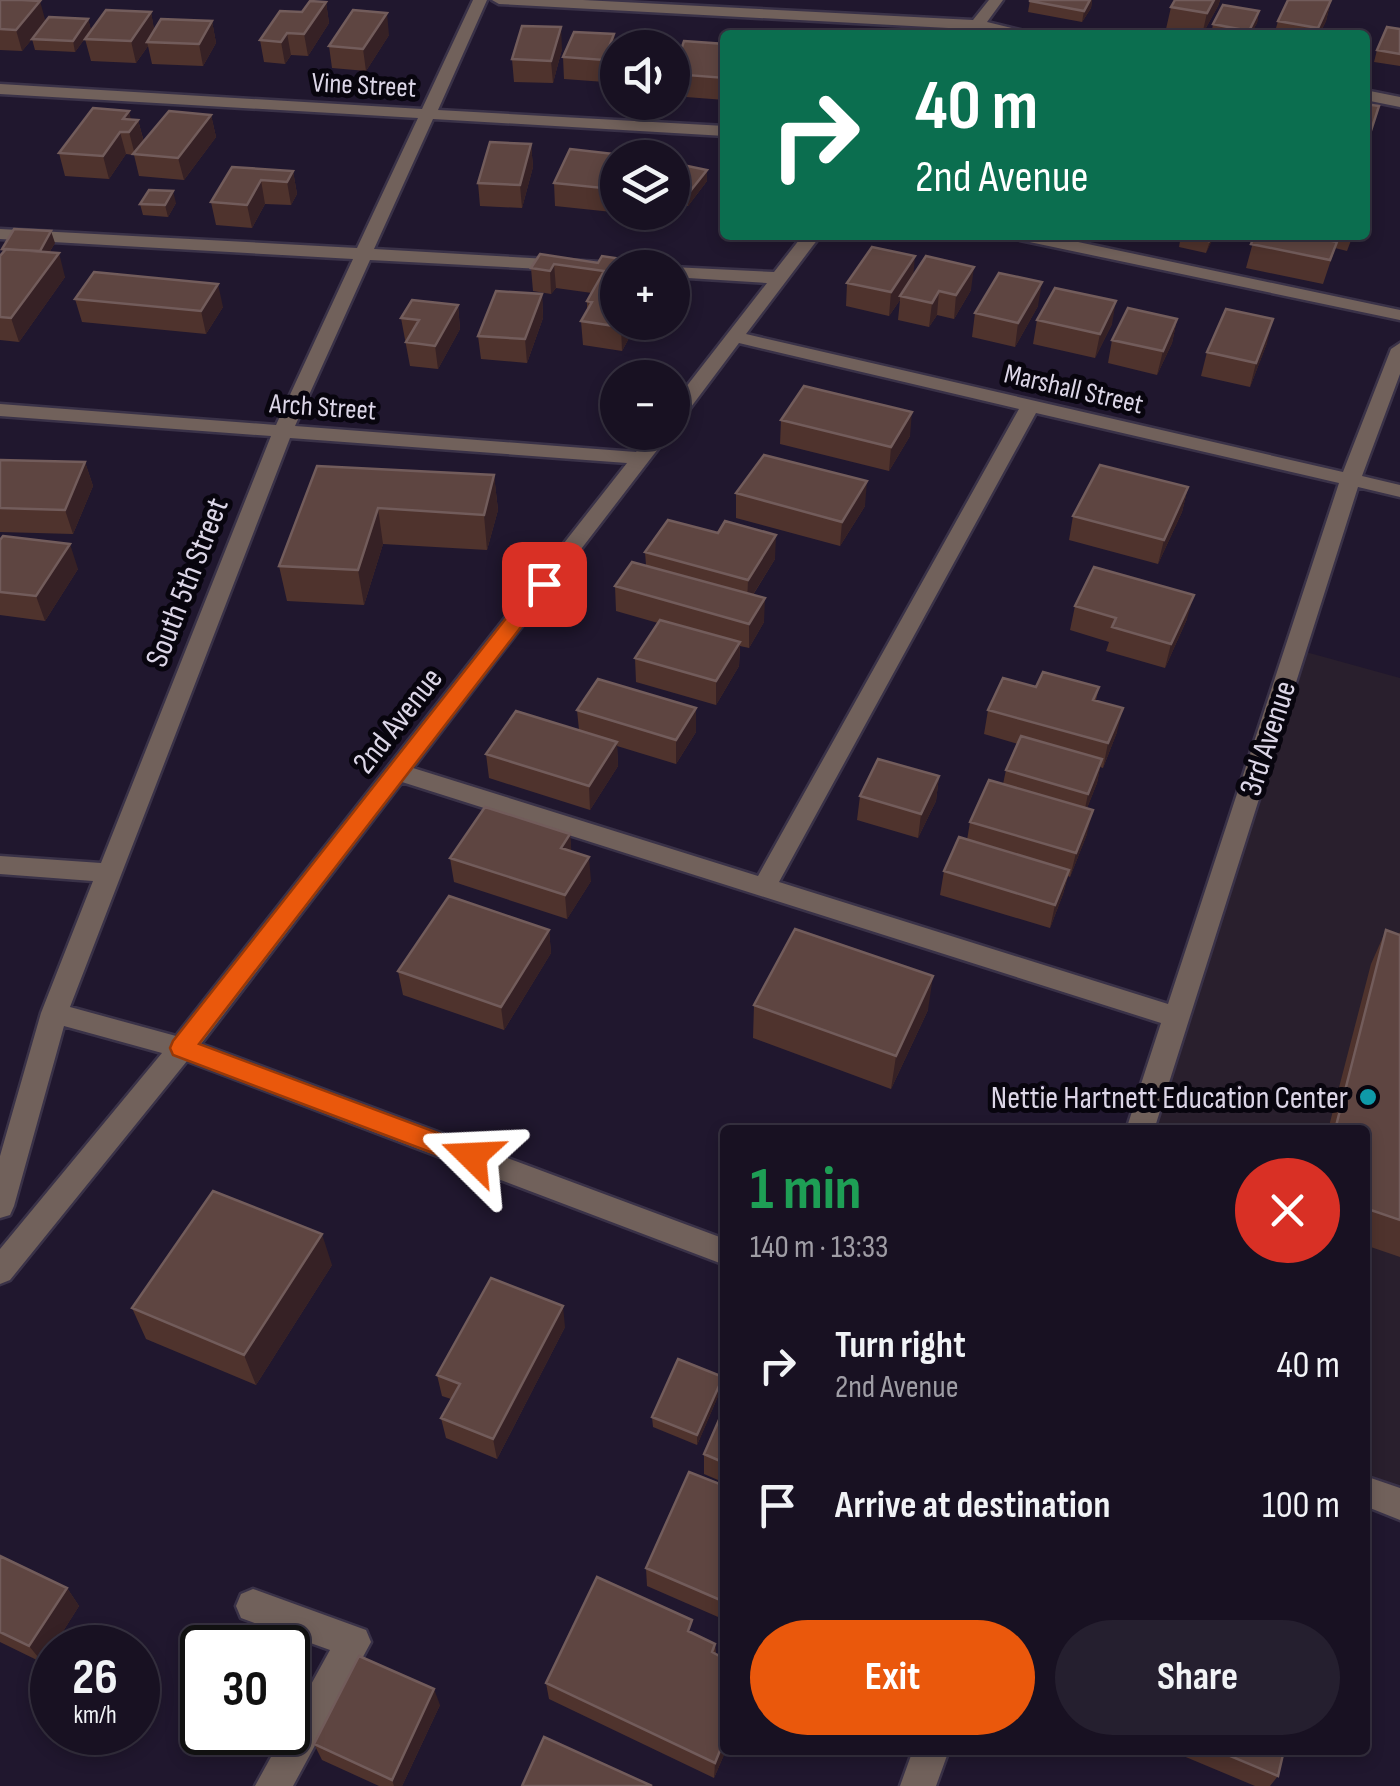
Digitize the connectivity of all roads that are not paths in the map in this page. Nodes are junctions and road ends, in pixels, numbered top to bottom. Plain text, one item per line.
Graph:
1 (480, 0) edge
2 (498, 0) edge
3 (996, 0) edge
4 (974, 30) edge
5 (0, 89) edge
6 (1370, 96) edge
7 (1400, 102) edge
8 (428, 112) junction
9 (720, 131) edge
10 (0, 234) edge
11 (808, 240) edge
12 (1044, 240) edge
13 (1120, 240) edge
14 (362, 253) junction
15 (1113, 254) junction
16 (600, 267) edge
17 (690, 273) edge
18 (779, 278) junction
19 (1400, 315) edge
20 (735, 338) junction
21 (1400, 348) edge
22 (690, 396) edge
23 (1030, 406) junction
24 (0, 410) edge
25 (283, 430) junction
26 (648, 450) edge
27 (642, 458) junction
28 (1350, 480) junction
29 (1400, 492) edge
30 (398, 772) junction
31 (0, 865) edge
32 (110, 874) junction
33 (764, 887) junction
34 (54, 1014) junction
35 (1176, 1017) junction
36 (182, 1048) junction
37 (1142, 1125) edge
38 (0, 1206) edge
39 (720, 1250) edge
40 (0, 1272) edge
41 (1370, 1493) edge
42 (1400, 1504) edge
43 (253, 1606) dead end
44 (929, 1755) edge
45 (272, 1786) edge
46 (918, 1786) edge

1 - 8 street, South 5th Street
2 - 4 street
3 - 4 street
5 - 8 street, Vine Street
6 - 7 street
8 - 9 street, Vine Street
8 - 14 street, South 5th Street
10 - 14 street
11 - 18 street
12 - 15 street
13 - 15 street
14 - 16 street
14 - 25 street, South 5th Street
15 - 19 street
17 - 18 street
18 - 20 street
20 - 22 street
20 - 23 street, Marshall Street
21 - 28 street, 3rd Avenue
23 - 28 street, Marshall Street
23 - 33 street
24 - 25 street, Arch Street
25 - 27 street, Arch Street
25 - 32 street, South 5th Street
26 - 27 street, 2nd Avenue
27 - 30 street, 2nd Avenue
28 - 29 street, Marshall Street
28 - 35 street, 3rd Avenue
30 - 33 street
30 - 36 street, 2nd Avenue
31 - 32 street
32 - 34 street, South 5th Street
33 - 35 street
34 - 36 street
34 - 38 street, South 5th Street
35 - 37 street, 3rd Avenue
36 - 39 street
36 - 40 street
41 - 42 street
43 - 45 street
44 - 46 street

